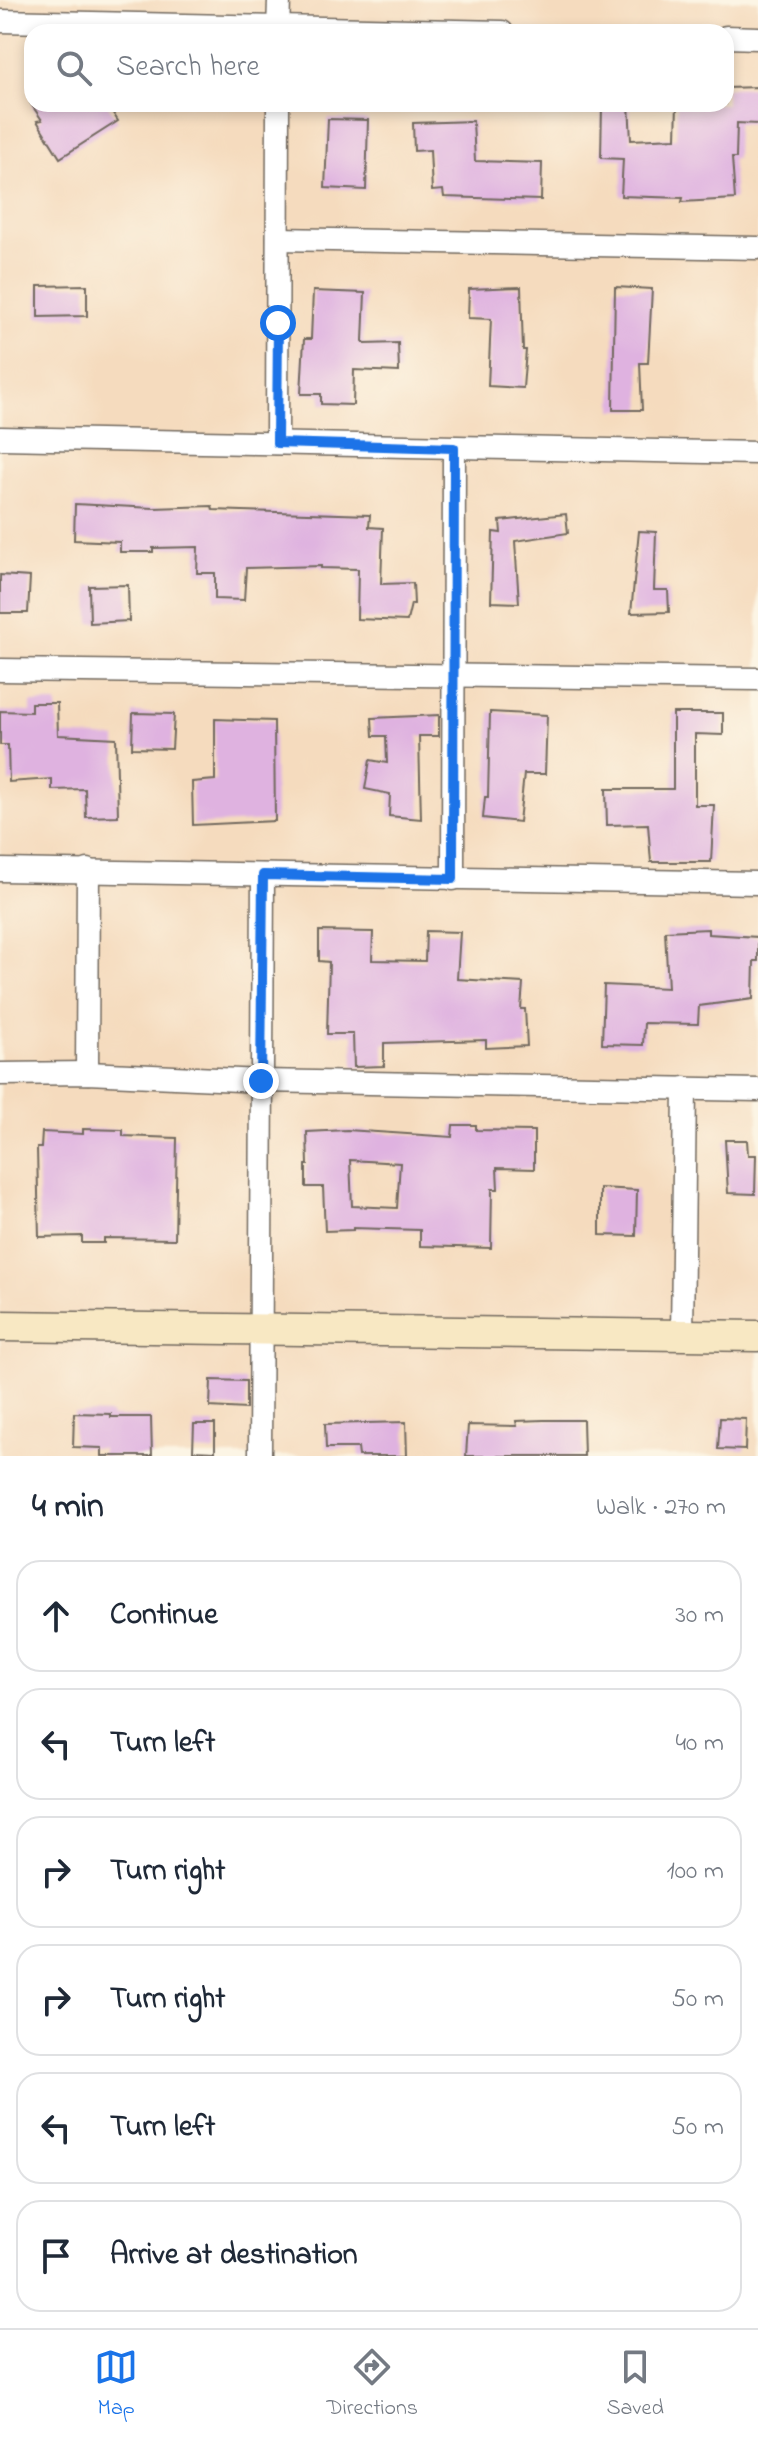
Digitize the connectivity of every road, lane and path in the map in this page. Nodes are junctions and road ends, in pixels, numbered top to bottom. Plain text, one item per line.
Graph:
1 (279, 0) edge
2 (0, 21) edge
3 (104, 24) edge
4 (278, 24) edge
5 (734, 37) edge
6 (758, 38) edge
7 (278, 112) edge
8 (278, 239) junction
9 (758, 248) edge
10 (0, 438) edge
11 (277, 443) junction
12 (454, 448) junction
13 (758, 453) edge
14 (0, 670) edge
15 (455, 676) junction
16 (758, 679) edge
17 (0, 870) edge
18 (88, 870) junction
19 (263, 875) junction
20 (453, 879) junction
21 (758, 883) edge
22 (87, 1073) junction
23 (0, 1074) edge
24 (261, 1081) junction
25 (685, 1088) junction
26 (758, 1090) edge
27 (0, 1326) edge
28 (259, 1330) junction
29 (682, 1336) junction
30 (758, 1336) edge
31 (260, 1456) edge

1 - 4 street
2 - 3 street
5 - 6 street
7 - 8 street
8 - 9 street
8 - 11 street
10 - 11 street
11 - 12 street
12 - 13 street
12 - 15 street
14 - 15 street
15 - 16 street
15 - 20 street
17 - 18 street
18 - 19 street
18 - 22 street
19 - 20 street
19 - 24 street
20 - 21 street
22 - 23 street
22 - 24 street
24 - 25 street
24 - 28 street
25 - 26 street
25 - 29 street
27 - 28 street
28 - 29 street
28 - 31 street
29 - 30 street

